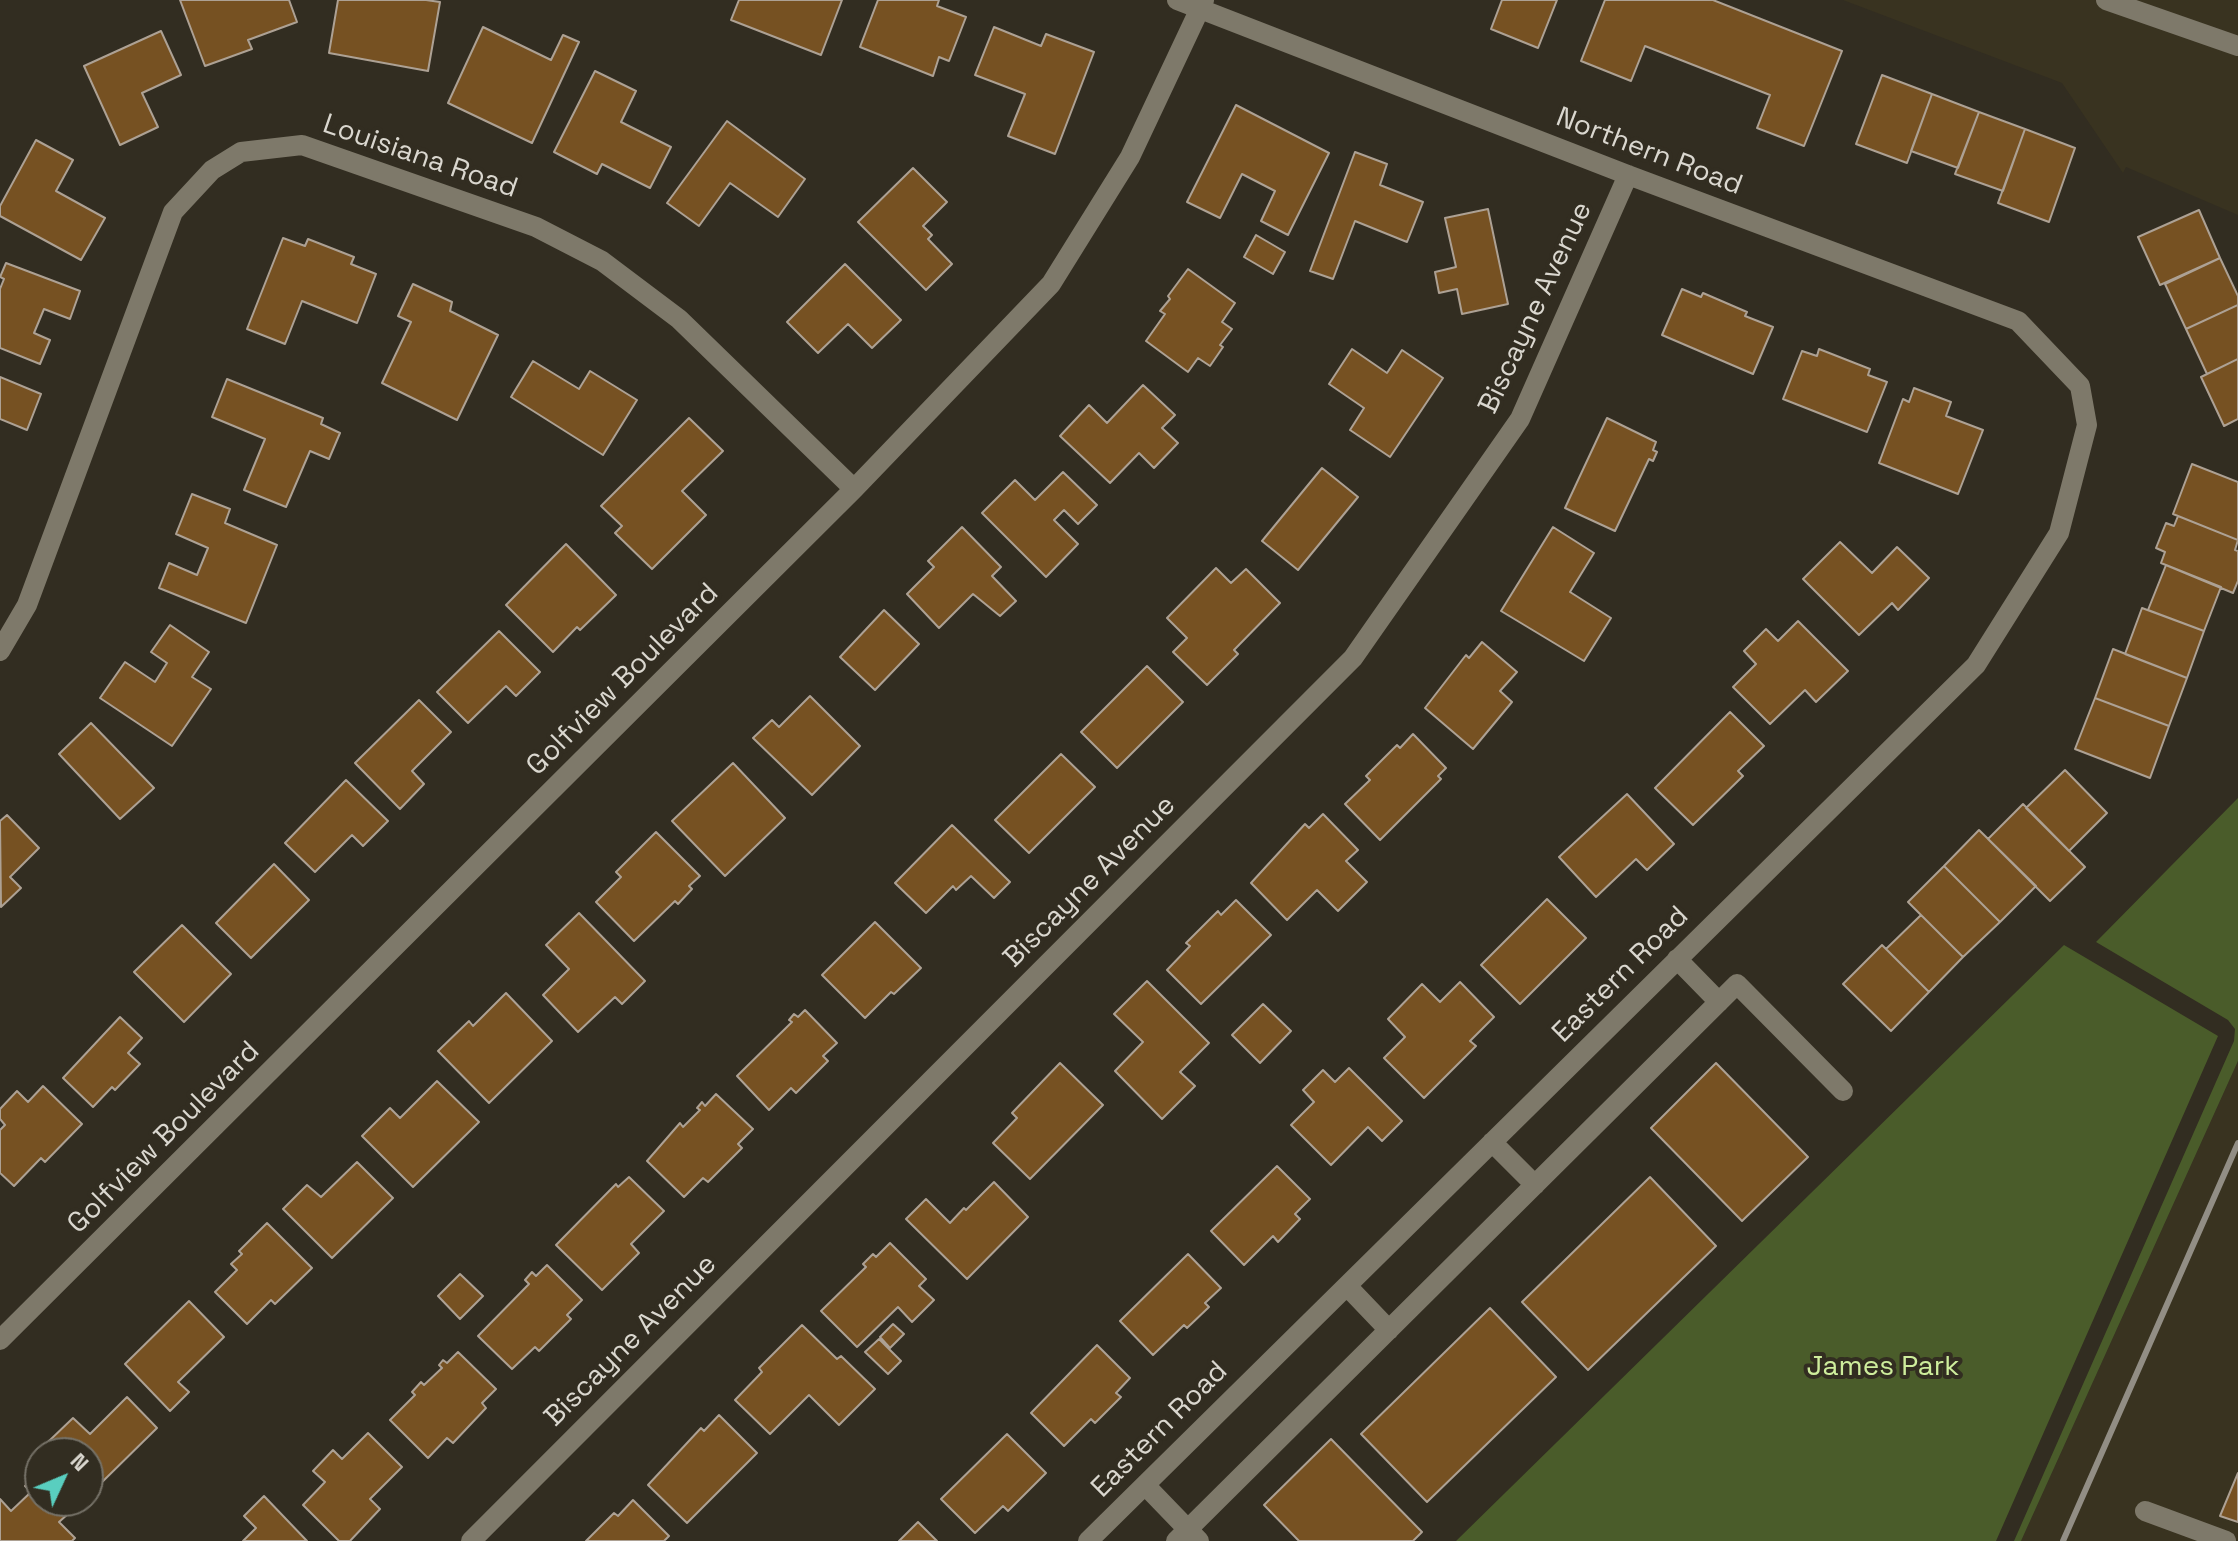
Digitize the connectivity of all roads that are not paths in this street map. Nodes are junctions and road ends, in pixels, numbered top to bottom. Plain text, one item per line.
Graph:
1 (1177, 0) edge
2 (2106, 0) edge
3 (1203, 5) edge
4 (2238, 46) edge
5 (1628, 175) junction
6 (2080, 386) joint
7 (854, 489) junction
8 (0, 651) edge
9 (1677, 959) junction
10 (1719, 1002) junction
11 (1843, 1091) dead end
12 (1492, 1142) junction
13 (1535, 1185) junction
14 (1347, 1286) junction
15 (1389, 1330) junction
16 (0, 1340) edge
17 (1145, 1485) junction
18 (2145, 1511) dead end
19 (1188, 1537) edge
20 (471, 1541) edge
21 (1088, 1541) edge
22 (2226, 1541) edge

1 - 3 street, Northern Road
2 - 4 street
3 - 5 street, Northern Road
3 - 7 street, Golfview Boulevard
5 - 6 street, Northern Road
5 - 20 street, Biscayne Avenue
6 - 9 street, Eastern Road
7 - 8 street, Louisiana Road
7 - 16 street, Golfview Boulevard
9 - 10 street
9 - 12 street, Eastern Road
10 - 11 street
10 - 13 street
12 - 13 street
12 - 14 street, Eastern Road
13 - 15 street
14 - 15 street
14 - 17 street, Eastern Road
15 - 19 street
17 - 19 street
17 - 21 street, Eastern Road
18 - 22 street

